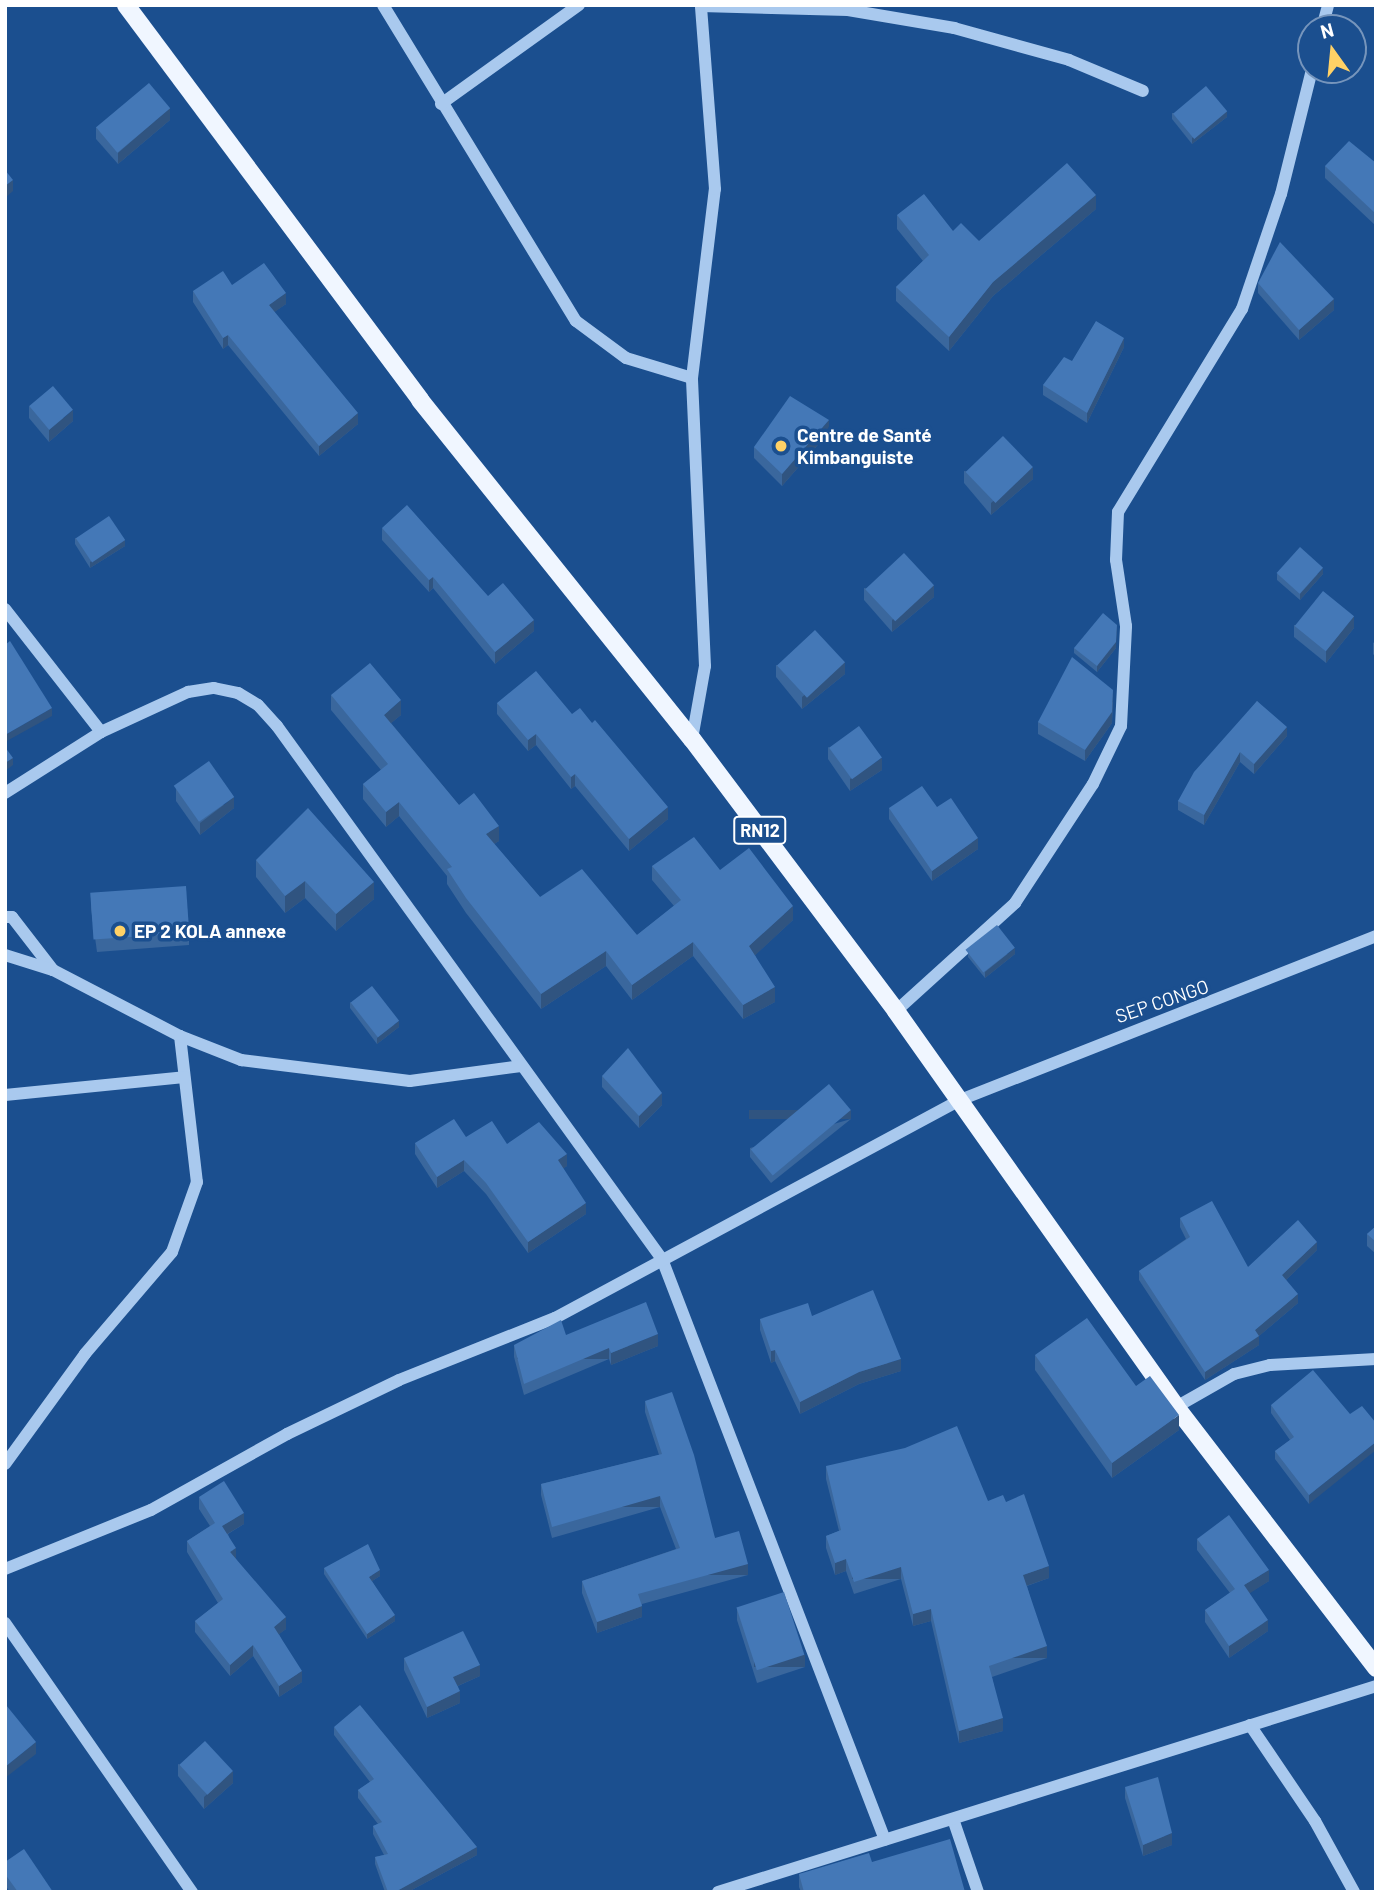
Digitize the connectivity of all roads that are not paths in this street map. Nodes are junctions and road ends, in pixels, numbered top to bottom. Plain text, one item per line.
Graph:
1 (126, 5) edge
2 (383, 5) edge
3 (579, 5) edge
4 (701, 6) edge
5 (1308, 84) edge
6 (1143, 91) dead end
7 (442, 104) junction
8 (692, 377) junction
9 (5, 609) edge
10 (101, 732) junction
11 (692, 739) junction
12 (5, 793) edge
13 (5, 917) edge
14 (1376, 936) edge
15 (5, 955) edge
16 (53, 970) junction
17 (896, 1011) junction
18 (180, 1036) junction
19 (521, 1066) junction
20 (184, 1077) junction
21 (5, 1095) edge
22 (960, 1100) junction
23 (662, 1259) junction
24 (1376, 1359) edge
25 (1176, 1407) junction
26 (5, 1464) edge
27 (5, 1569) edge
28 (5, 1623) edge
29 (1376, 1668) edge
30 (1376, 1686) edge
31 (1250, 1725) junction
32 (953, 1819) junction
33 (885, 1840) junction
34 (192, 1892) edge
35 (718, 1892) edge
36 (978, 1892) edge
37 (1354, 1892) edge

1 - 11 main road, RN12
2 - 7 street
3 - 7 street
4 - 6 street
4 - 8 street
5 - 17 street
7 - 8 street
8 - 11 street
9 - 10 street
10 - 12 street
10 - 19 street
11 - 17 main road, RN12
13 - 16 street
14 - 22 street, SEP CONGO
15 - 16 street
16 - 18 street
17 - 22 main road, RN12
18 - 19 street
18 - 20 street
19 - 23 street
20 - 21 street
20 - 26 street
22 - 23 street, SEP CONGO
22 - 25 main road, RN12
23 - 27 street, SEP CONGO
23 - 33 street
24 - 25 street
25 - 29 main road, RN12
28 - 34 street
30 - 31 street
31 - 32 street
31 - 37 street
32 - 33 street
32 - 36 street
33 - 35 street

